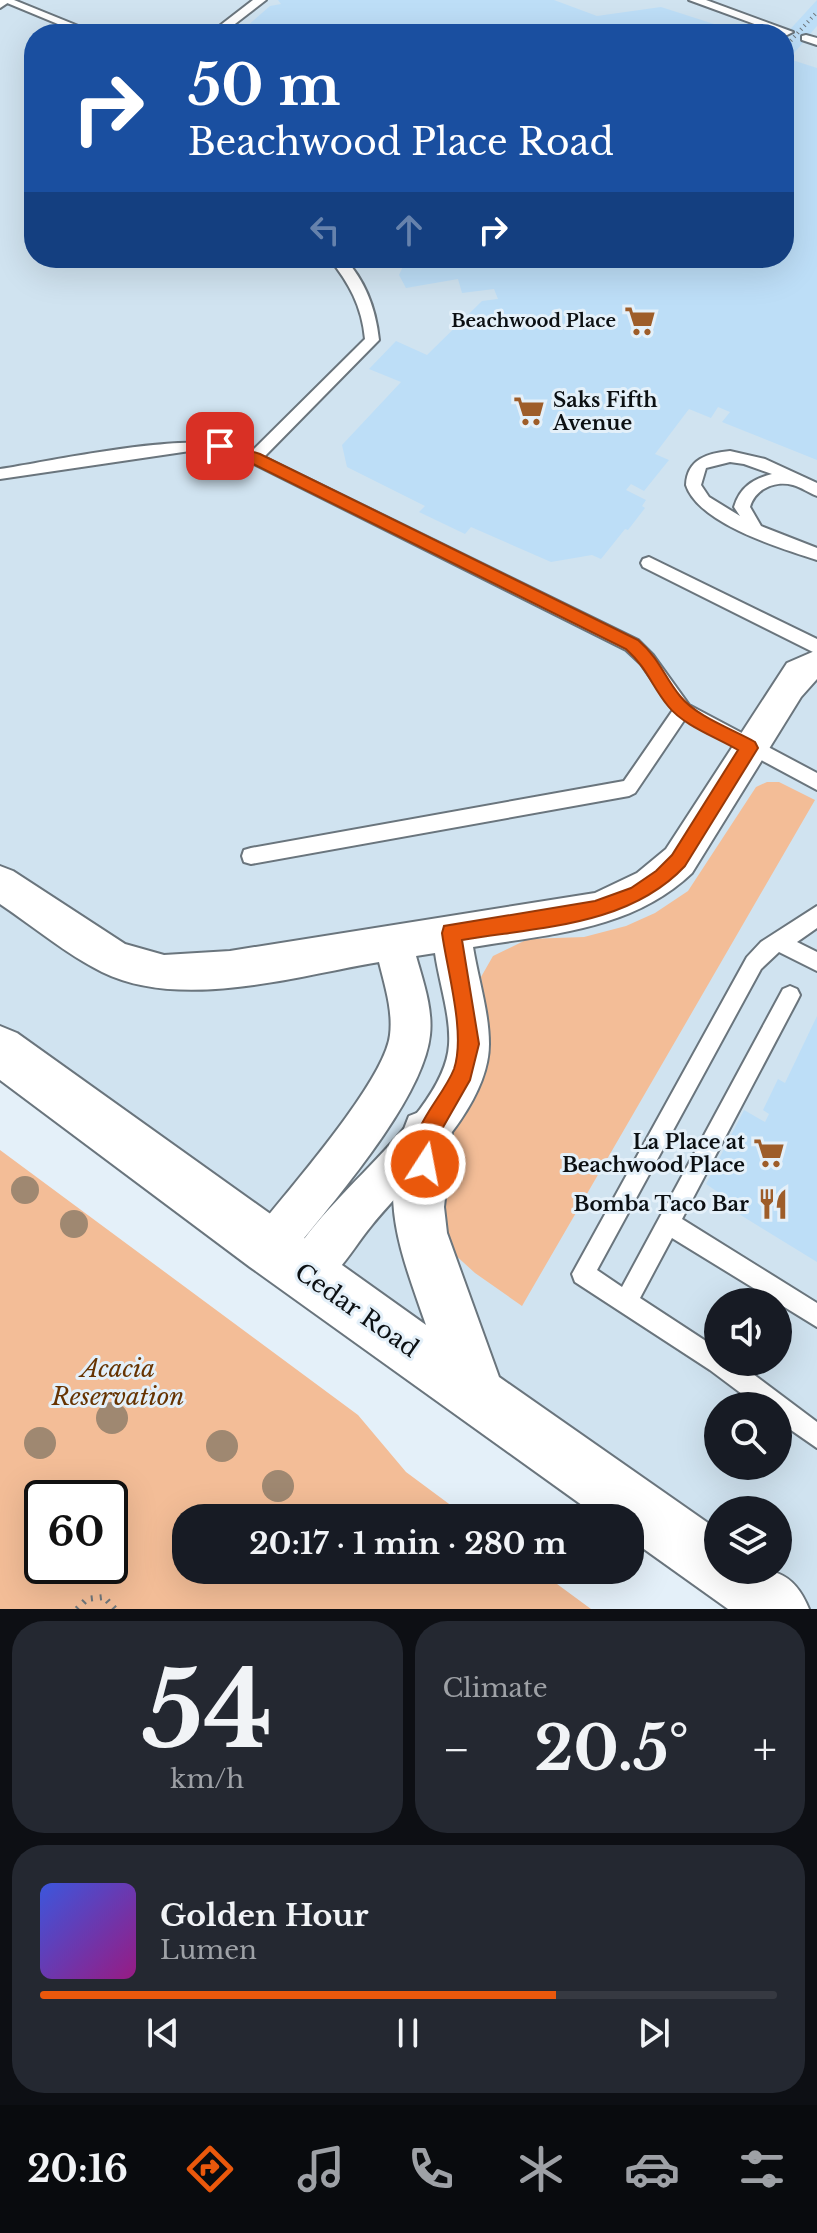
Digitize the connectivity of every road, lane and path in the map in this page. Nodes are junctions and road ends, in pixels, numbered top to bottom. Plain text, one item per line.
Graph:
1 (2, 0) edge
2 (260, 0) edge
3 (695, 0) edge
4 (817, 12) edge
5 (66, 24) edge
6 (228, 24) edge
7 (764, 24) edge
8 (794, 37) edge
9 (344, 268) edge
10 (254, 458) junction
11 (0, 474) edge
12 (793, 479) junction
13 (817, 490) edge
14 (754, 527) junction
15 (817, 554) edge
16 (649, 563) dead end
17 (817, 647) edge
18 (817, 663) edge
19 (682, 710) junction
20 (749, 748) junction
21 (817, 782) edge
22 (251, 856) dead end
23 (0, 883) edge
24 (817, 915) edge
25 (451, 933) junction
26 (393, 942) junction
27 (779, 942) junction
28 (817, 962) edge
29 (790, 995) dead end
30 (0, 1050) edge
31 (427, 1134) junction
32 (668, 1223) junction
33 (287, 1260) junction
34 (626, 1302) junction
35 (817, 1316) edge
36 (704, 1353) edge
37 (737, 1376) edge
38 (759, 1392) edge
39 (477, 1395) junction
40 (792, 1417) edge
41 (817, 1436) edge
42 (704, 1556) edge
43 (744, 1584) edge
44 (77, 1609) edge
45 (115, 1609) edge
46 (779, 1609) edge

1 - 5 lane
2 - 6 lane
3 - 7 lane
4 - 8 path, bridge
9 - 10 lane
10 - 11 lane
10 - 19 lane
12 - 13 lane
12 - 14 lane
12 - 14 lane
14 - 15 lane
16 - 17 lane
18 - 20 street
19 - 20 lane
19 - 22 lane
20 - 21 lane
20 - 25 street
23 - 26 street
24 - 27 lane
25 - 26 street
25 - 31 street
26 - 33 street
27 - 28 lane
27 - 34 lane
29 - 32 lane
30 - 33 main road, Cedar Road
31 - 33 street
31 - 39 main road
32 - 34 lane
32 - 35 lane
33 - 39 main road, Cedar Road
34 - 36 lane
37 - 38 lane
39 - 42 main road, Cedar Road
40 - 41 lane
43 - 46 main road
44 - 45 path

